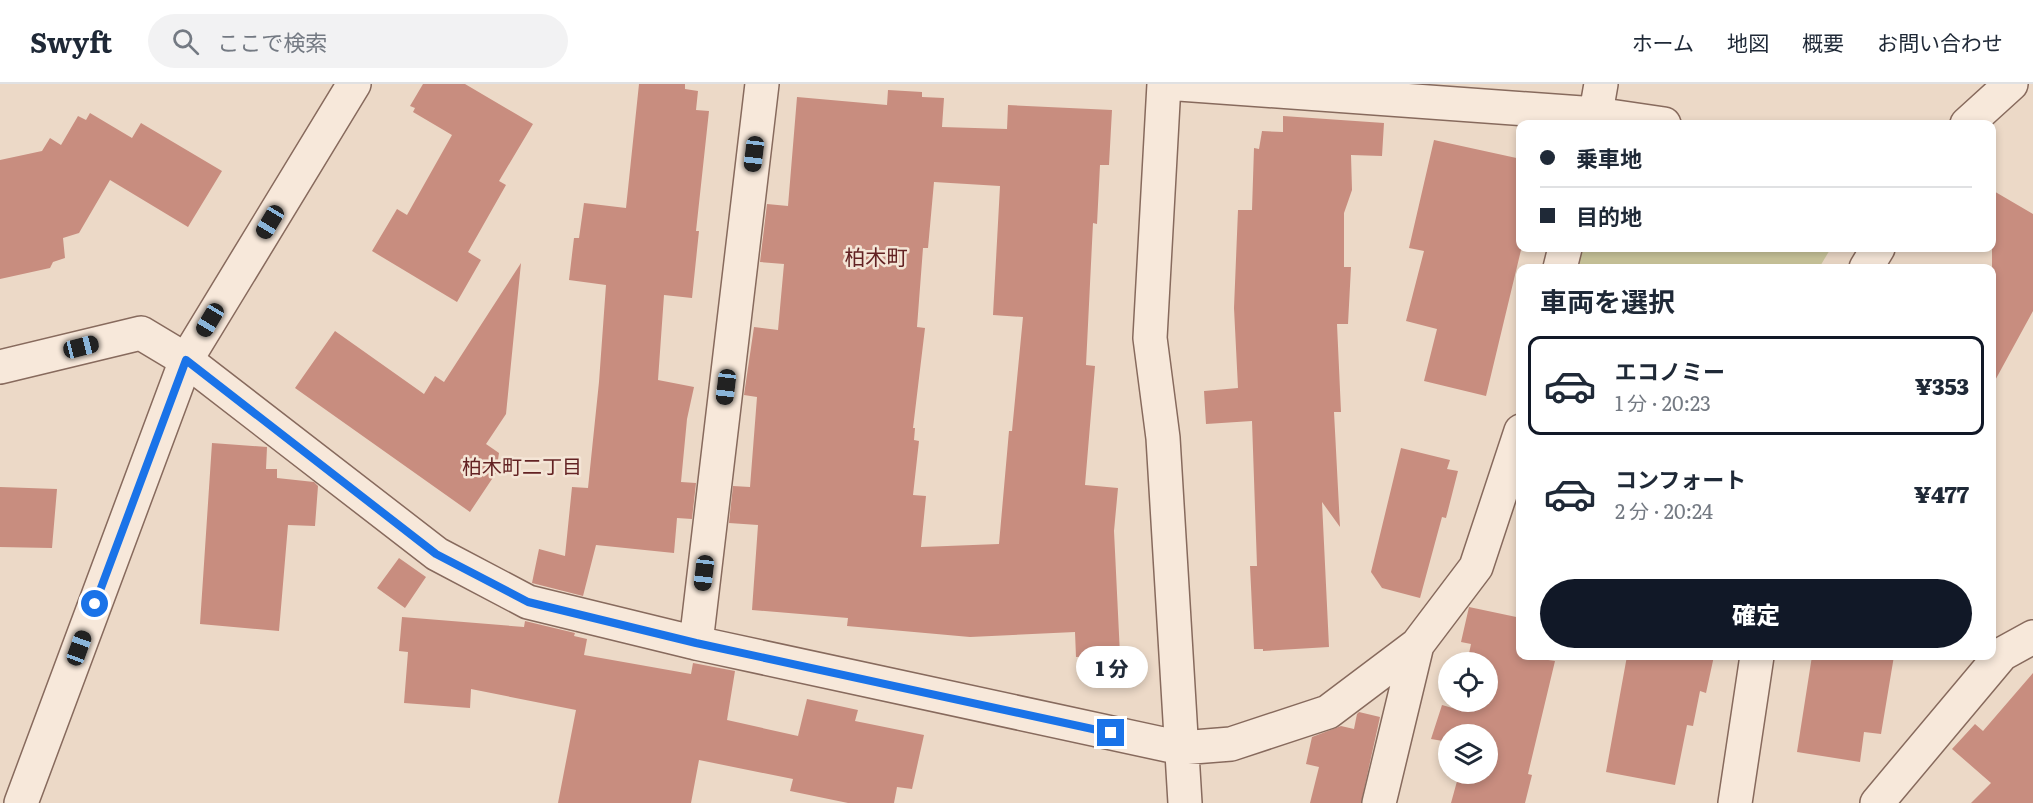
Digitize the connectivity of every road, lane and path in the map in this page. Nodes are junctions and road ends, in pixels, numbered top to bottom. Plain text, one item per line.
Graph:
1 (354, 84) edge
2 (762, 84) edge
3 (1164, 84) edge
4 (1179, 84) edge
5 (2010, 84) edge
6 (1597, 107) edge
7 (1648, 120) edge
8 (1971, 120) edge
9 (186, 360) junction
10 (0, 367) edge
11 (1516, 446) edge
12 (2033, 637) edge
13 (696, 643) junction
14 (1417, 645) junction
15 (1756, 660) edge
16 (1181, 748) junction
17 (21, 803) edge
18 (1185, 803) edge
19 (1379, 803) edge
20 (1735, 803) edge
21 (1877, 803) edge

1 - 9 street
2 - 13 street
3 - 16 street
4 - 6 street
5 - 8 street
6 - 7 street
9 - 10 street
9 - 13 street
9 - 17 street
11 - 14 street
12 - 21 street
13 - 16 street
14 - 16 street
14 - 19 street
15 - 20 street
16 - 18 street

